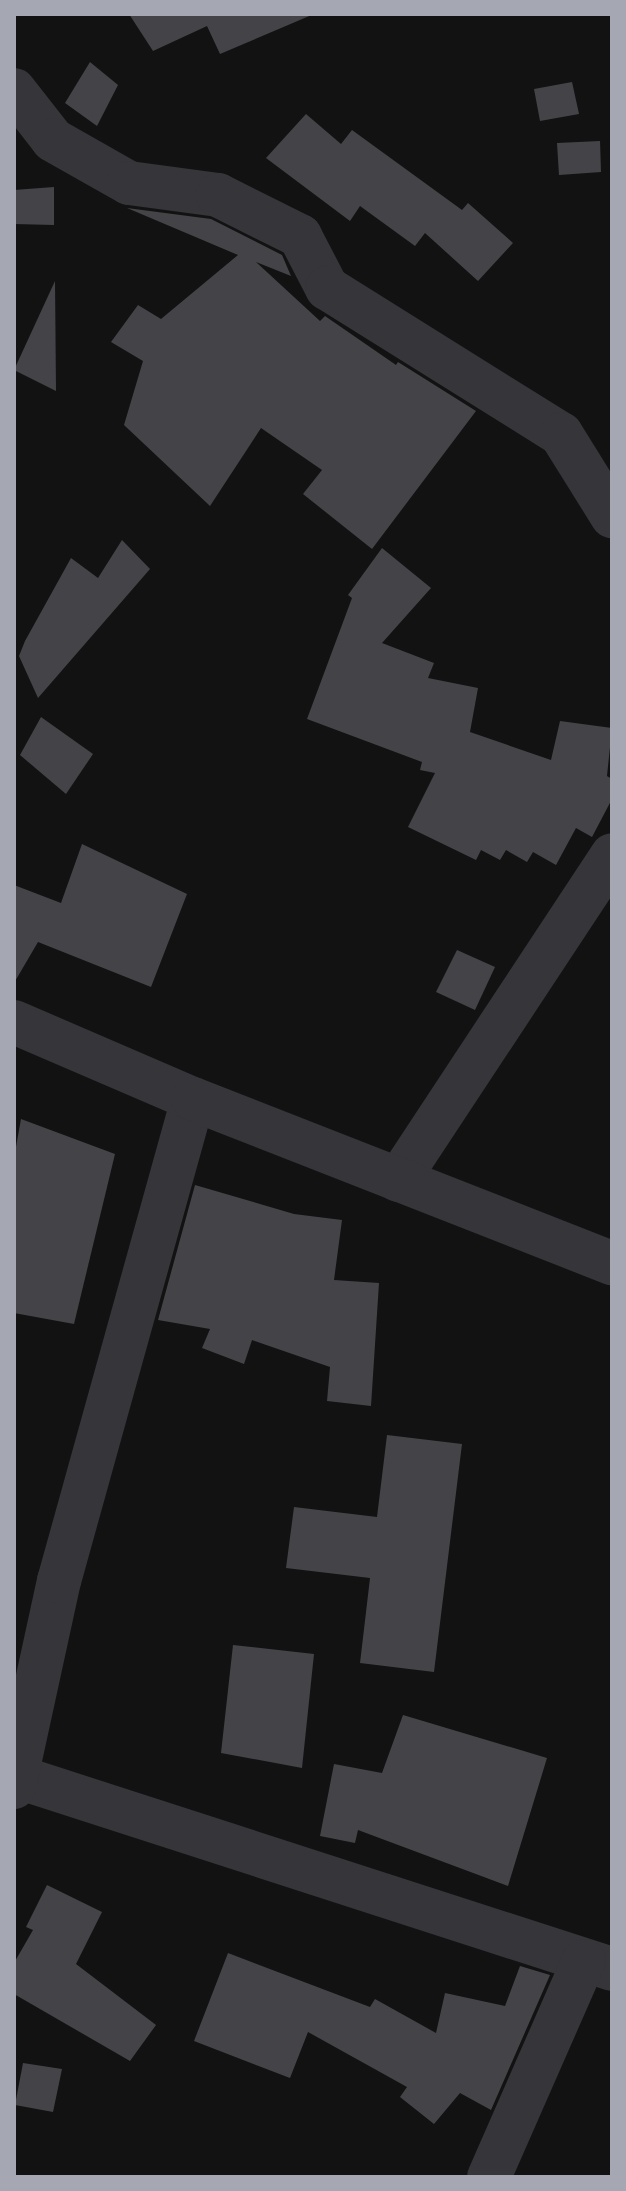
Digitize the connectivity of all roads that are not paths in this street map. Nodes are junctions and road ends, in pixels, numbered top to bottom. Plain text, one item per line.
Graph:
1 (14, 90) edge
2 (612, 516) edge
3 (612, 855) edge
4 (14, 1022) edge
5 (193, 1099) junction
6 (398, 1180) junction
7 (612, 1263) edge
8 (16, 1782) edge
9 (598, 1965) edge
10 (489, 2177) edge

1 - 2 street
3 - 6 street
4 - 5 street
5 - 6 street
5 - 8 street
6 - 7 street
8 - 9 street
9 - 10 street

